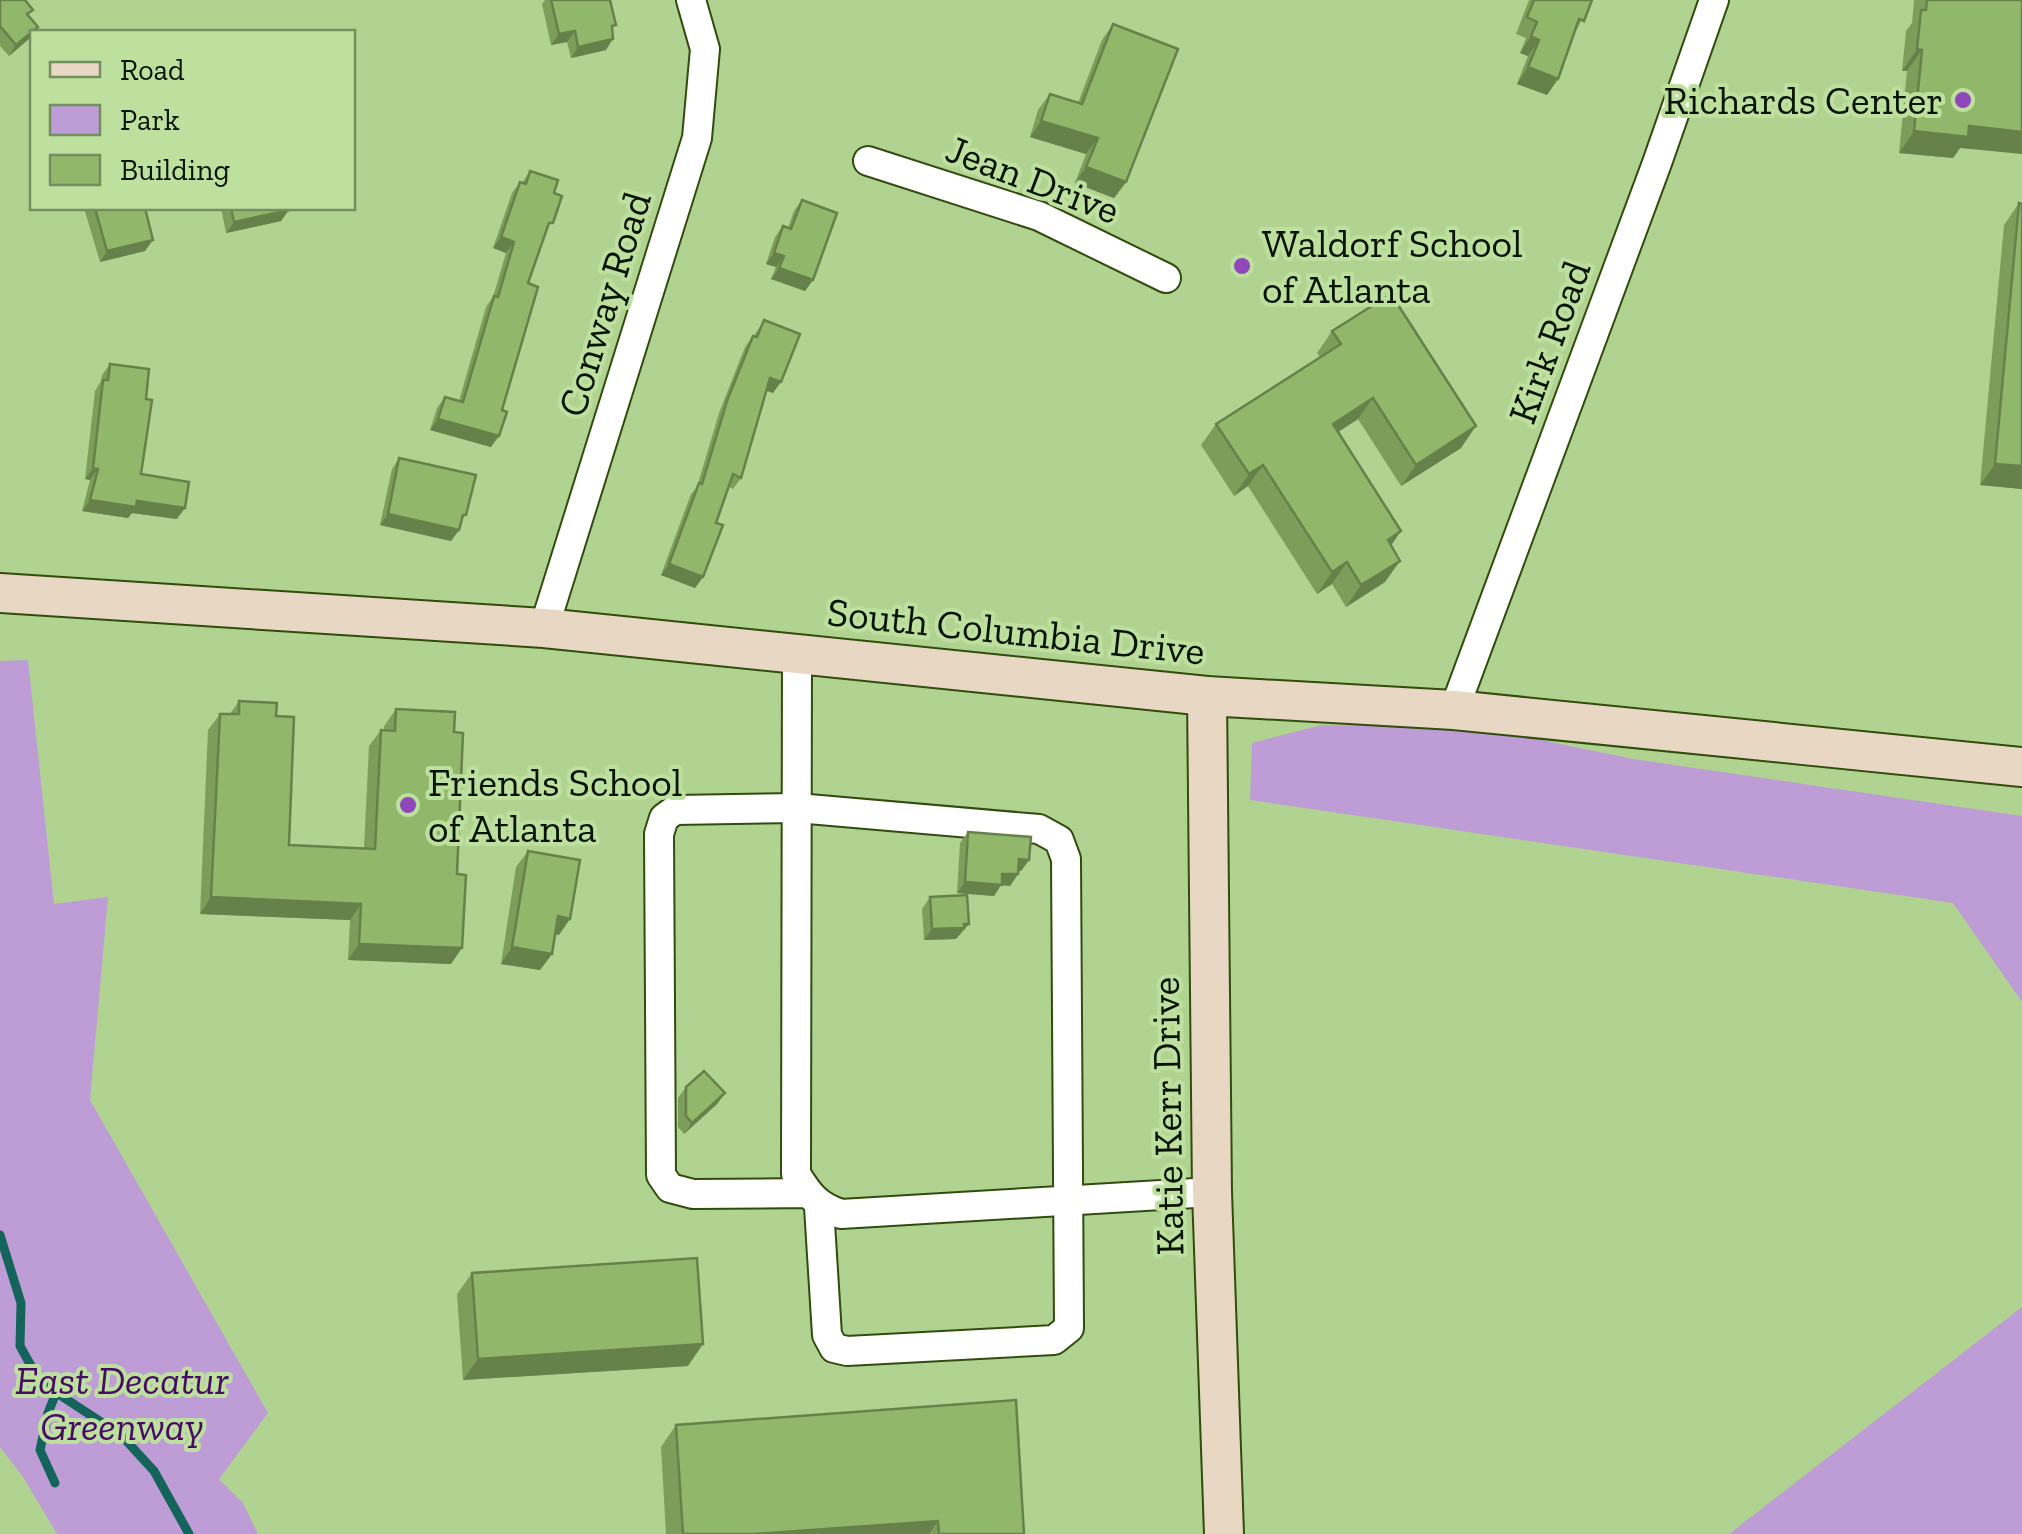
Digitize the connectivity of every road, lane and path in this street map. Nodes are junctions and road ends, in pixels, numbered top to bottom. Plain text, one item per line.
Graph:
1 (691, 0) edge
2 (1714, 0) edge
3 (868, 161) dead end
4 (1166, 278) dead end
5 (0, 593) edge
6 (544, 628) junction
7 (796, 654) junction
8 (1207, 696) junction
9 (1454, 710) junction
10 (2022, 768) edge
11 (796, 808) junction
12 (1212, 1192) junction
13 (814, 1200) junction
14 (1068, 1202) junction
15 (1224, 1534) edge

1 - 6 street, Conway Road
2 - 9 street, Kirk Road
3 - 4 street, Jean Drive
5 - 6 main road, South Columbia Drive
6 - 7 main road, South Columbia Drive
7 - 8 main road, South Columbia Drive
7 - 11 street
8 - 9 main road, South Columbia Drive
8 - 12 main road, Katie Kerr Drive
9 - 10 main road, South Columbia Drive
11 - 13 street
11 - 13 street
11 - 14 street
12 - 14 street
12 - 15 main road, Katie Kerr Drive
13 - 14 street
13 - 14 street

